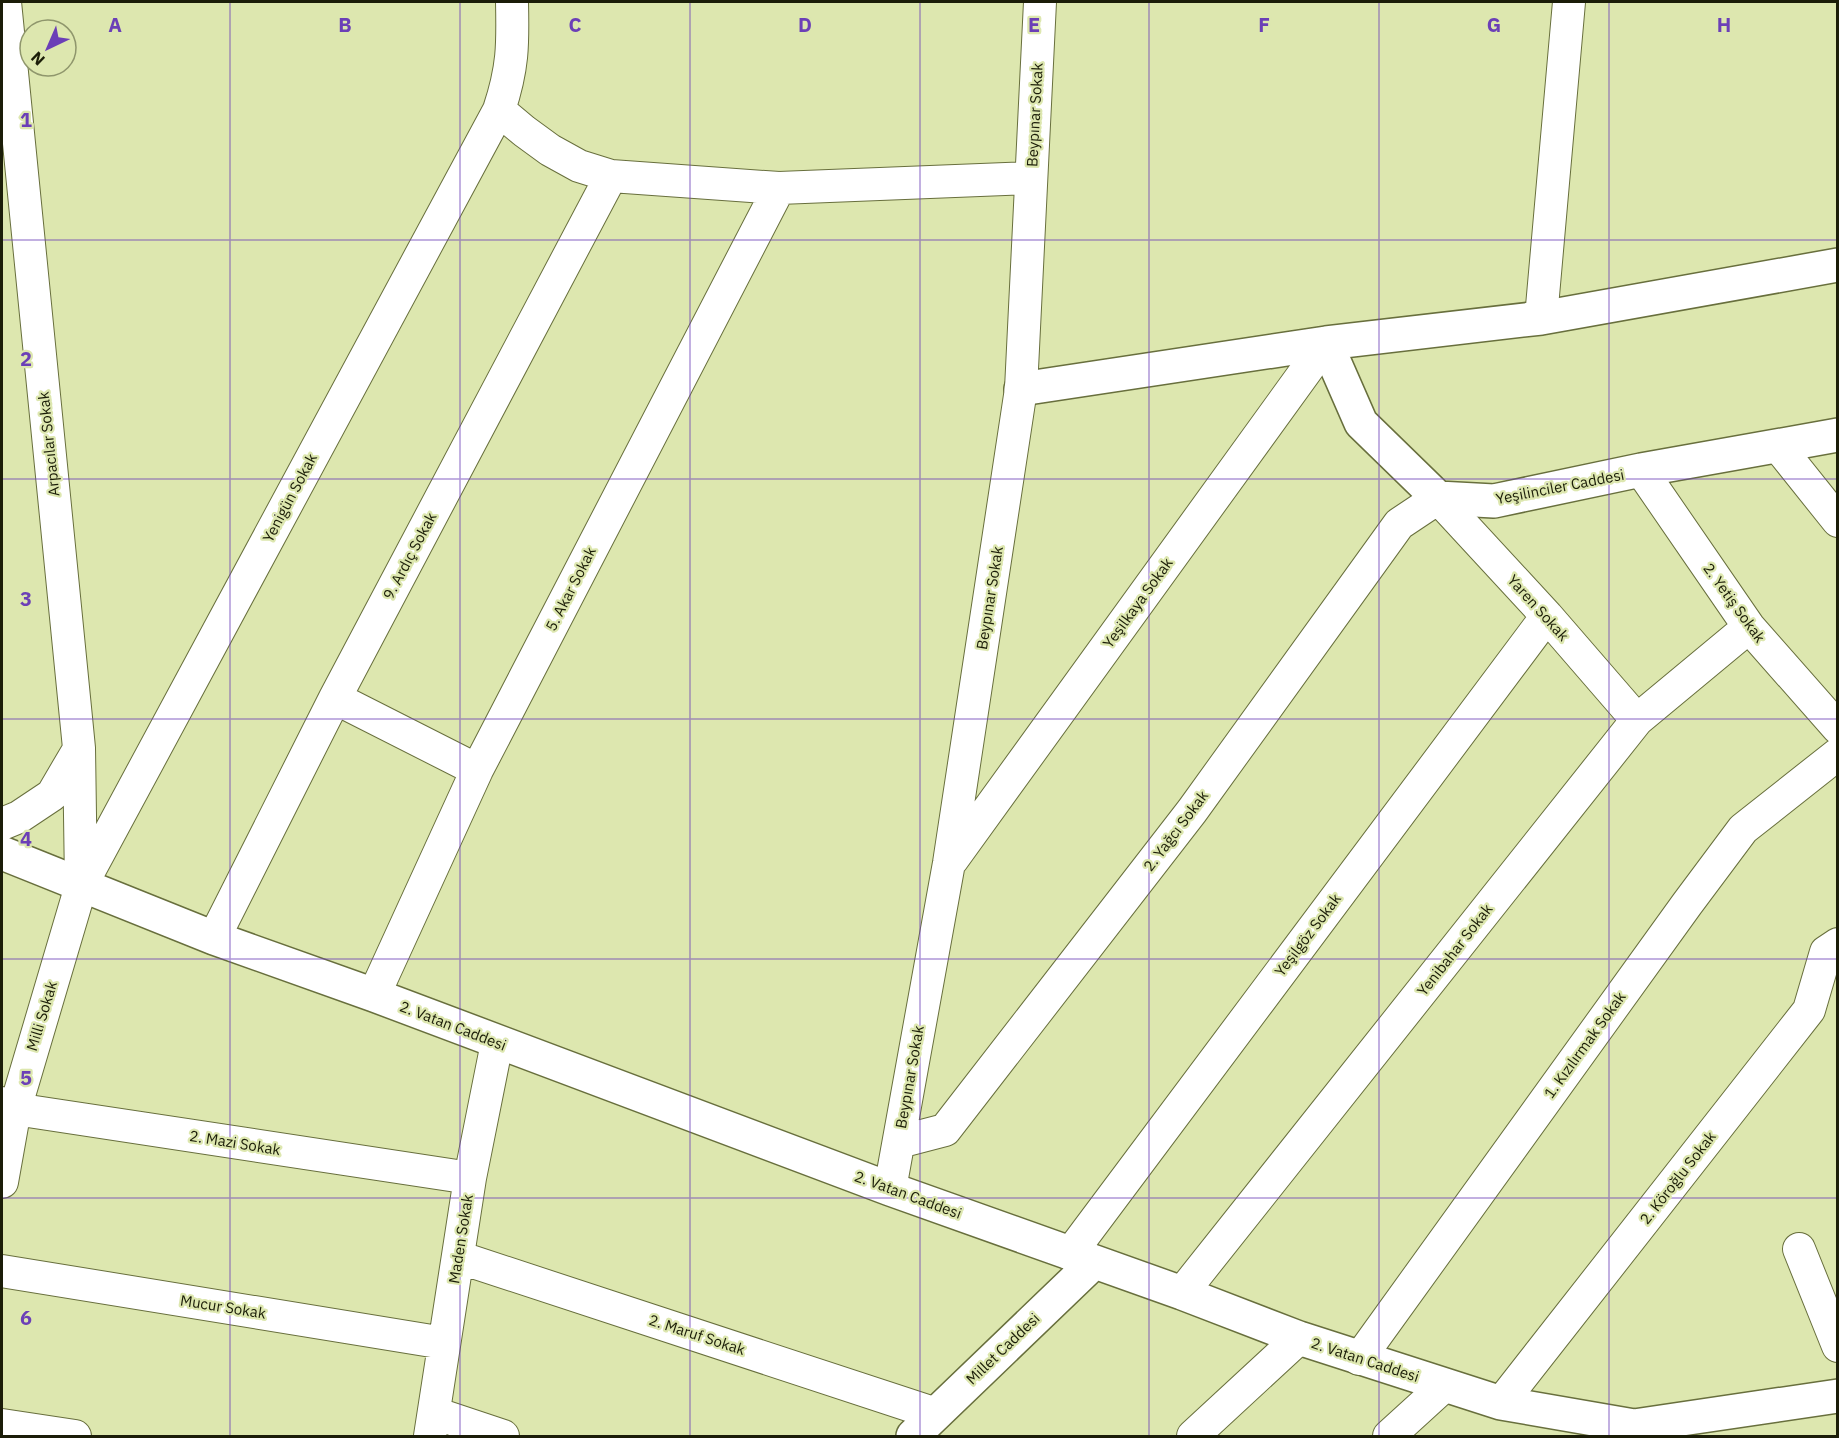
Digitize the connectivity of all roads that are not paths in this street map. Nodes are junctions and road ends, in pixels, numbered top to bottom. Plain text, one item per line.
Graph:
1 (5, 2) edge
2 (512, 2) edge
3 (1040, 2) edge
4 (1569, 2) edge
5 (499, 110) junction
6 (611, 176) junction
7 (1032, 178) junction
8 (779, 188) junction
9 (1838, 265) edge
10 (1541, 318) junction
11 (1326, 343) junction
12 (1021, 389) junction
13 (1838, 435) edge
14 (1778, 446) junction
15 (1641, 470) junction
16 (1438, 498) junction
17 (1838, 521) edge
18 (1547, 616) junction
19 (1749, 627) junction
20 (335, 698) junction
21 (1637, 720) junction
22 (1838, 728) edge
23 (79, 748) junction
24 (1838, 754) edge
25 (477, 770) junction
26 (2, 824) edge
27 (2, 853) edge
28 (949, 863) junction
29 (81, 886) junction
30 (214, 938) junction
31 (1838, 944) edge
32 (374, 995) junction
33 (497, 1043) junction
34 (8, 1106) edge
35 (898, 1142) junction
36 (470, 1178) junction
37 (2, 1182) edge
38 (890, 1189) junction
39 (1799, 1249) dead end
40 (458, 1257) junction
41 (1082, 1258) junction
42 (2, 1271) edge
43 (1182, 1293) junction
44 (1299, 1338) junction
45 (444, 1343) junction
46 (1838, 1346) edge
47 (1359, 1359) junction
48 (1446, 1385) junction
49 (1838, 1396) edge
50 (1501, 1403) junction
51 (2, 1425) edge
52 (432, 1425) edge
53 (925, 1425) edge
54 (1628, 1431) edge
55 (75, 1437) edge
56 (503, 1437) edge
57 (1193, 1437) edge
58 (1389, 1437) edge

1 - 23 street, Arpacılar Sokak
2 - 5 street, Yenigün Sokak
3 - 7 street, Beypınar Sokak
4 - 10 street
5 - 6 street
5 - 29 street, Yenigün Sokak
6 - 8 street
6 - 20 street, 9. Ardıç Sokak
7 - 8 street
7 - 12 street, Beypınar Sokak
8 - 25 street, 5. Akar Sokak
9 - 10 main road
10 - 11 main road
11 - 12 main road
11 - 16 main road
11 - 28 street, Yeşilkaya Sokak
12 - 28 street, Beypınar Sokak
13 - 14 main road, Yeşilinciler Caddesi
14 - 15 main road, Yeşilinciler Caddesi
14 - 17 street
15 - 16 main road, Yeşilinciler Caddesi
15 - 19 street, 2. Yetiş Sokak
16 - 18 street, Yaren Sokak
16 - 35 street, 2. Yağcı Sokak
18 - 21 street, Yaren Sokak
18 - 41 street, Yeşilgöz Sokak
19 - 21 street, Yenibahar Sokak
19 - 22 street, 2. Yetiş Sokak
20 - 25 street
20 - 30 street, 9. Ardıç Sokak
21 - 43 street, Yenibahar Sokak
23 - 26 street
23 - 29 street, Arpacılar Sokak
24 - 47 street, 1. Kızılırmak Sokak
25 - 32 street, 5. Akar Sokak
27 - 29 main road, 2. Vatan Caddesi
28 - 35 street, Beypınar Sokak
29 - 30 main road, 2. Vatan Caddesi
29 - 34 street, Milli Sokak
30 - 32 main road, 2. Vatan Caddesi
31 - 50 street, 2. Köroğlu Sokak
32 - 33 main road, 2. Vatan Caddesi
33 - 36 street, Maden Sokak
33 - 38 main road, 2. Vatan Caddesi
34 - 36 street, 2. Mazi Sokak
34 - 37 street, Milli Sokak
35 - 38 street, Beypınar Sokak
36 - 40 street, Maden Sokak
38 - 41 main road, 2. Vatan Caddesi
39 - 46 street
40 - 45 street, Maden Sokak
40 - 53 street, 2. Maruf Sokak
41 - 43 main road, 2. Vatan Caddesi
41 - 53 main road, Millet Caddesi
42 - 45 street, Mucur Sokak
43 - 44 main road, 2. Vatan Caddesi
44 - 47 main road, 2. Vatan Caddesi
44 - 57 street
45 - 52 street, Maden Sokak
47 - 48 main road, 2. Vatan Caddesi
48 - 50 main road, 2. Vatan Caddesi
48 - 58 street
49 - 54 main road, 2. Vatan Caddesi
50 - 54 main road, 2. Vatan Caddesi
51 - 55 street
52 - 56 street

